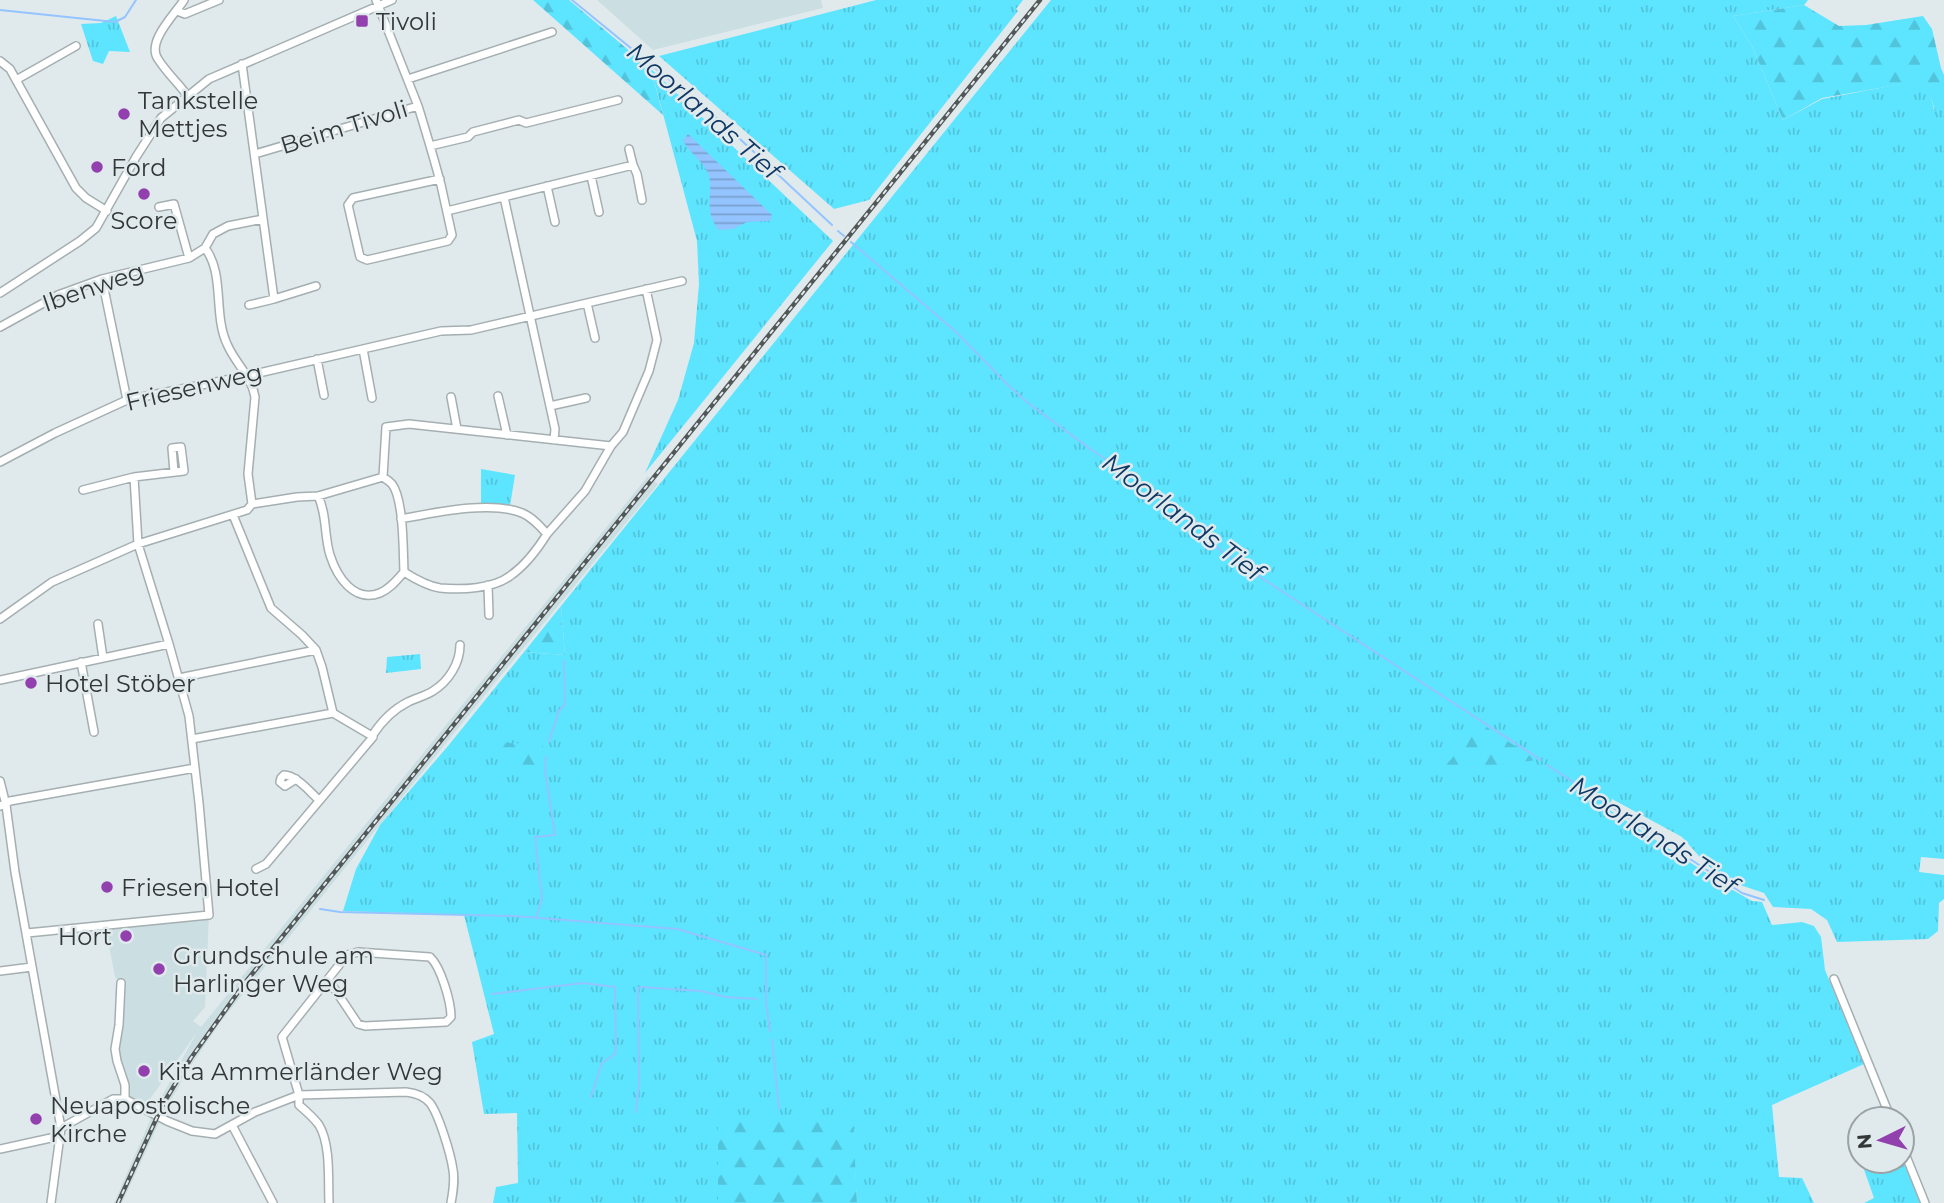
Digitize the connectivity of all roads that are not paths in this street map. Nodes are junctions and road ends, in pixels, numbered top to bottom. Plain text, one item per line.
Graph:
1 (184, 0) edge
2 (219, 0) edge
3 (392, 0) edge
4 (377, 3) edge
5 (177, 11) junction
6 (552, 32) dead end
7 (76, 46) dead end
8 (0, 61) edge
9 (242, 64) junction
10 (408, 79) junction
11 (16, 80) junction
12 (187, 95) junction
13 (618, 100) dead end
14 (418, 106) junction
15 (430, 146) junction
16 (629, 149) dead end
17 (255, 154) junction
18 (633, 165) junction
19 (591, 176) junction
20 (440, 179) junction
21 (547, 186) junction
22 (504, 197) junction
23 (642, 200) dead end
24 (159, 207) dead end
25 (107, 211) junction
26 (447, 211) junction
27 (599, 212) dead end
28 (263, 219) junction
29 (555, 222) dead end
30 (205, 248) junction
31 (189, 258) junction
32 (102, 279) junction
33 (682, 281) dead end
34 (316, 286) dead end
35 (646, 289) junction
36 (0, 293) edge
37 (274, 299) junction
38 (587, 303) junction
39 (249, 304) dead end
40 (530, 316) junction
41 (0, 327) edge
42 (595, 338) dead end
43 (363, 349) junction
44 (317, 359) junction
45 (246, 376) junction
46 (324, 395) dead end
47 (498, 396) dead end
48 (451, 397) dead end
49 (372, 398) dead end
50 (586, 398) dead end
51 (127, 400) junction
52 (550, 406) junction
53 (457, 429) junction
54 (506, 435) junction
55 (554, 440) junction
56 (611, 446) junction
57 (0, 462) edge
58 (174, 472) dead end
59 (134, 477) junction
60 (383, 477) junction
61 (83, 489) dead end
62 (318, 496) junction
63 (252, 505) junction
64 (233, 515) junction
65 (401, 519) junction
66 (547, 534) junction
67 (138, 544) junction
68 (404, 572) junction
69 (488, 585) junction
70 (489, 615) dead end
71 (0, 619) edge
72 (98, 624) dead end
73 (169, 644) junction
74 (460, 645) dead end
75 (316, 650) junction
76 (103, 658) junction
77 (81, 662) junction
78 (179, 678) junction
79 (0, 680) edge
80 (333, 713) junction
81 (94, 732) dead end
82 (372, 737) junction
83 (192, 738) junction
84 (195, 768) junction
85 (296, 779) dead end
86 (0, 781) edge
87 (319, 800) junction
88 (3, 805) edge
89 (256, 869) dead end
90 (27, 933) junction
91 (32, 967) junction
92 (0, 971) edge
93 (328, 979) junction
94 (1834, 979) dead end
95 (121, 983) dead end
96 (299, 1094) junction
97 (125, 1098) junction
98 (1885, 1105) edge
99 (232, 1125) junction
100 (60, 1132) junction
101 (0, 1149) edge
102 (1914, 1175) edge
103 (51, 1203) edge
104 (273, 1203) edge
105 (329, 1203) edge
106 (451, 1203) edge
107 (1925, 1203) edge

1 - 5 street
2 - 5 street
3 - 4 street
4 - 9 street
4 - 10 street, Beim Tivoli
5 - 12 street
6 - 10 street
7 - 11 street
8 - 11 street
9 - 12 street
9 - 17 street, Beim Tivoli
10 - 14 street, Beim Tivoli
11 - 25 street
12 - 25 street
13 - 15 street
14 - 15 street
14 - 17 street, Beim Tivoli
15 - 20 street
16 - 18 street
17 - 28 street
18 - 19 street
18 - 23 street
19 - 21 street
19 - 27 street
20 - 26 street
20 - 26 street
21 - 22 street
21 - 29 street
22 - 26 street
22 - 40 street
24 - 31 street
25 - 36 street
28 - 30 street, Ibenweg
28 - 37 street
30 - 31 street, Ibenweg
30 - 45 street
31 - 32 street, Ibenweg
32 - 41 street, Ibenweg
32 - 51 street
33 - 35 street, Friesenweg
34 - 37 street
35 - 38 street, Friesenweg
35 - 56 street
37 - 39 street
38 - 40 street, Friesenweg
38 - 42 street
40 - 43 street, Friesenweg
40 - 52 street
43 - 44 street, Friesenweg
43 - 49 street
44 - 45 street, Friesenweg
44 - 46 street
45 - 51 street, Friesenweg
45 - 63 street
47 - 54 street
48 - 53 street
50 - 52 street
51 - 57 street, Friesenweg
52 - 55 street
53 - 54 street
53 - 60 street
54 - 55 street
55 - 56 street
56 - 66 street
58 - 59 street
59 - 61 street
59 - 67 street
60 - 62 street
60 - 65 street
62 - 63 street
62 - 68 street
63 - 64 street
64 - 67 street
64 - 75 street
65 - 66 street
65 - 68 street
66 - 69 street
67 - 71 street
67 - 73 street
68 - 69 street
69 - 70 street
72 - 76 street
73 - 76 street
73 - 78 street
74 - 82 street
75 - 78 street
75 - 80 street
76 - 77 street
77 - 79 street
77 - 81 street
78 - 83 street
80 - 82 street
80 - 83 street
82 - 87 street
83 - 84 street
84 - 88 street
84 - 90 street
85 - 87 street
86 - 88 street
87 - 89 street
88 - 90 street
90 - 91 street
91 - 92 street
91 - 100 street
93 - 93 street
93 - 96 street
94 - 98 street
95 - 97 street
96 - 99 street
96 - 105 street
96 - 106 street
97 - 99 street
97 - 100 street
99 - 104 street
100 - 101 street
100 - 103 street
102 - 107 street

